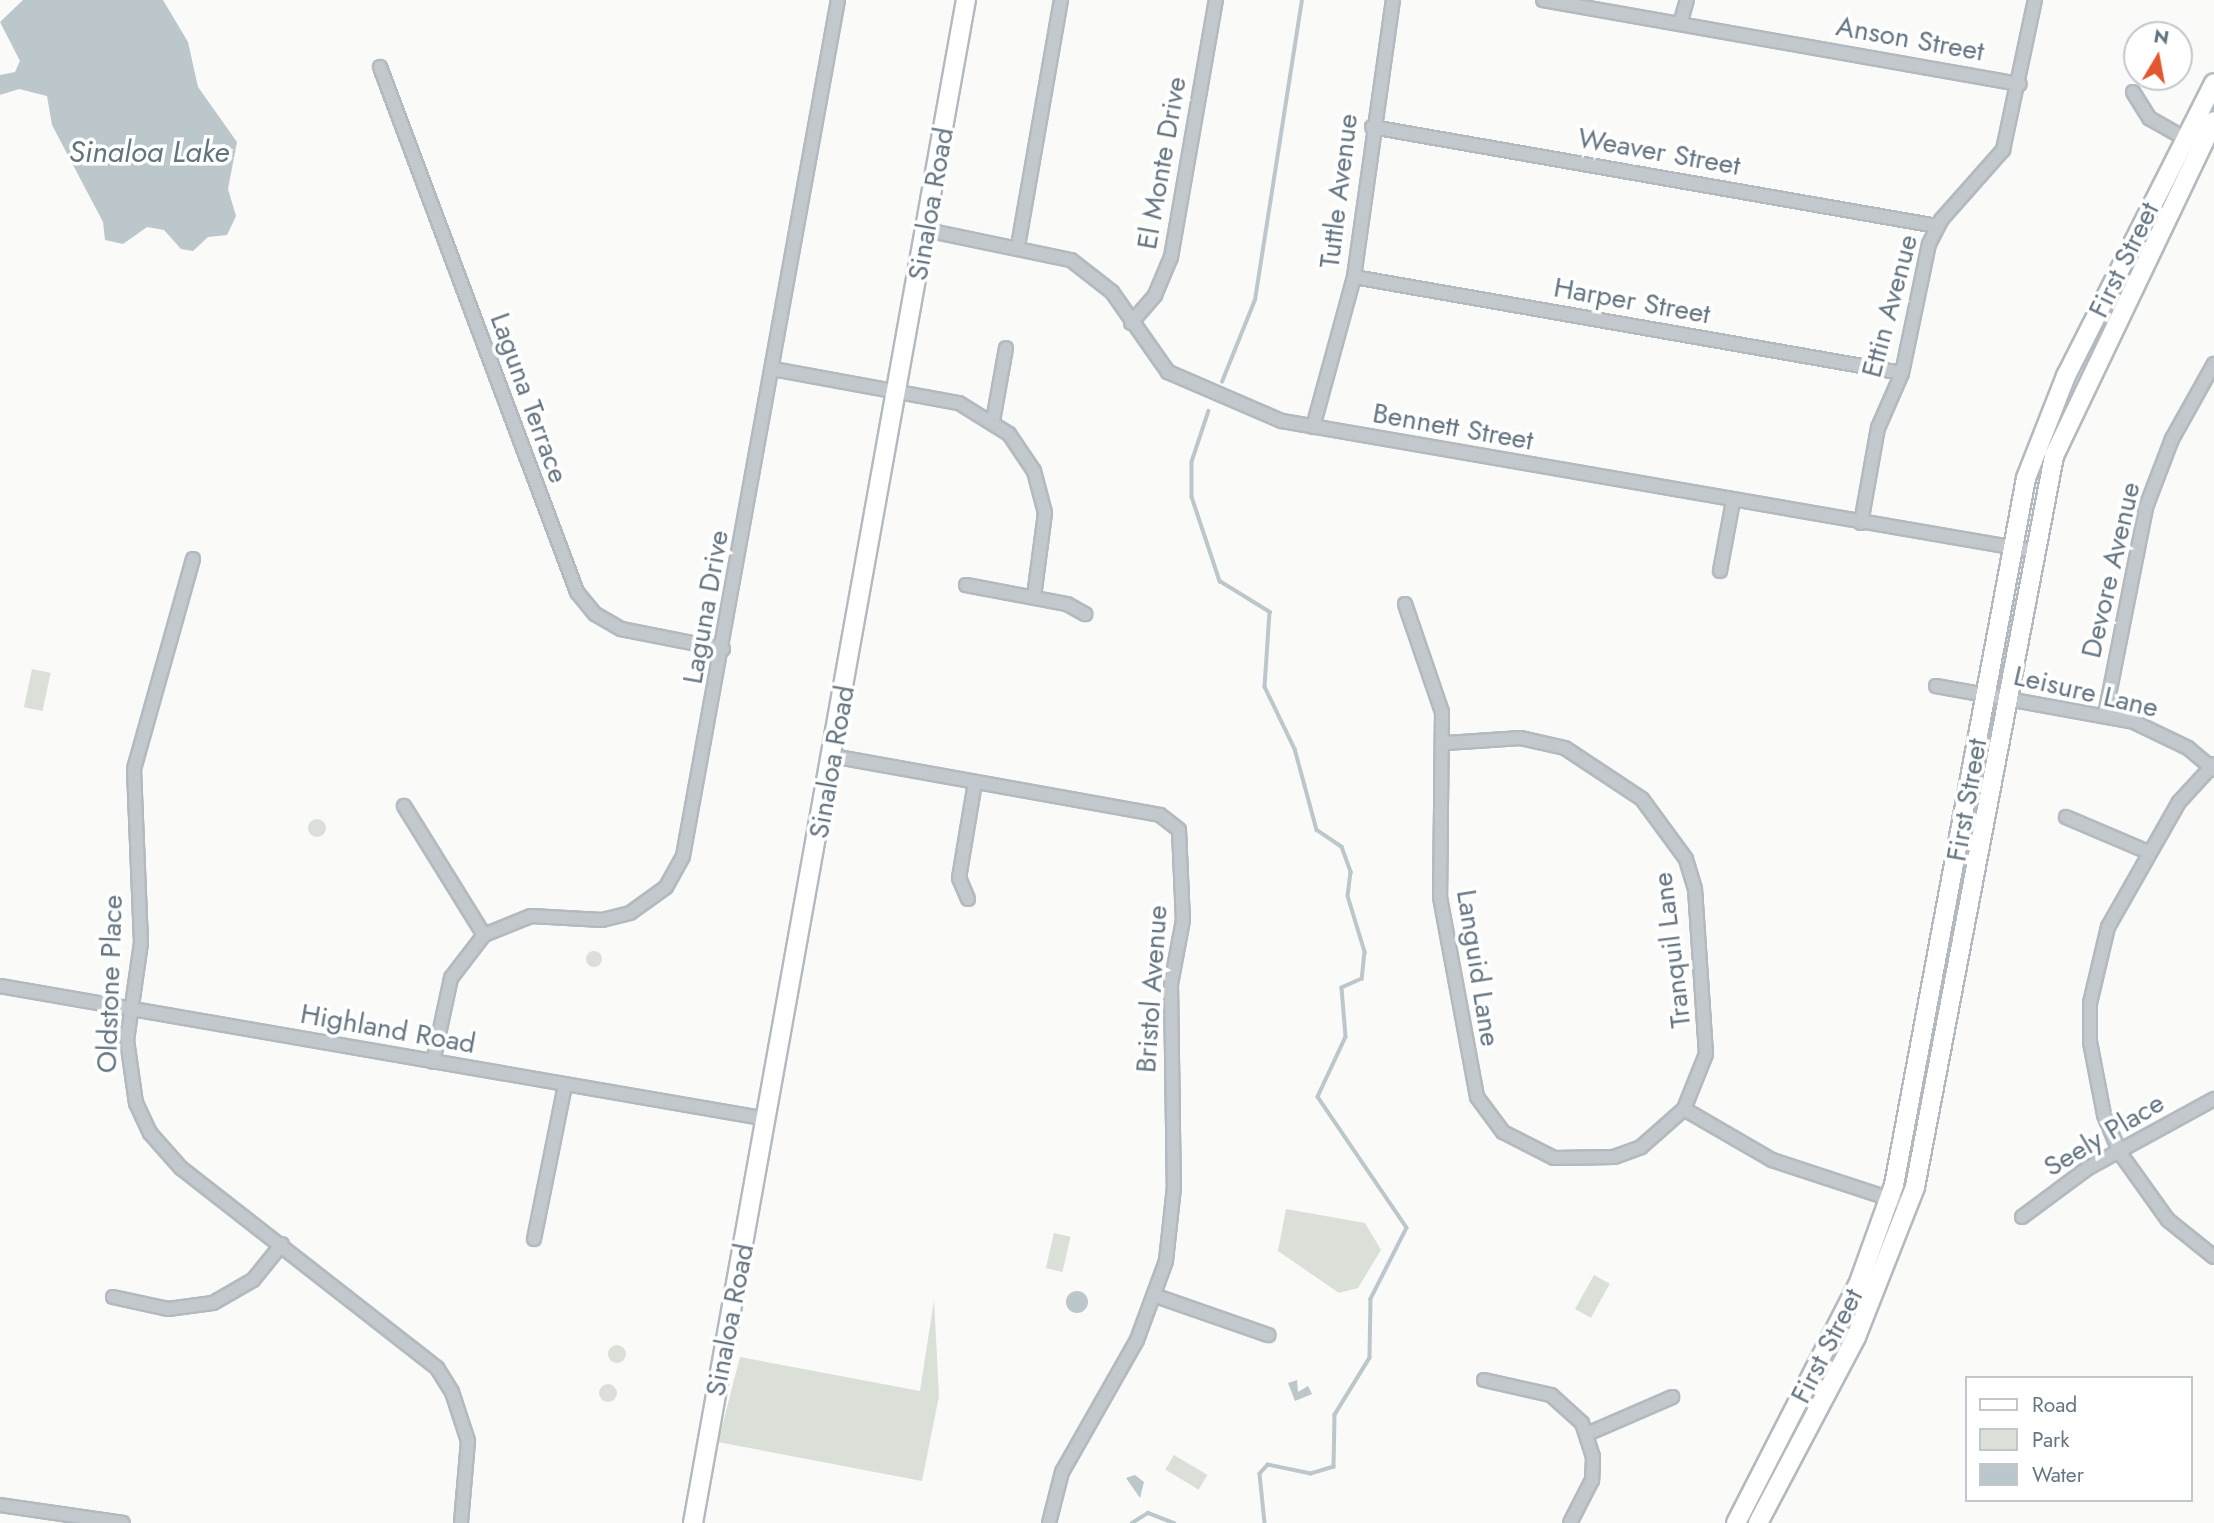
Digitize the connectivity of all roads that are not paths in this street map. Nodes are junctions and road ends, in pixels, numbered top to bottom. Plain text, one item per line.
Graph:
1 (838, 0) edge
2 (966, 0) edge
3 (1061, 0) edge
4 (1216, 0) edge
5 (1392, 0) edge
6 (1543, 0) edge
7 (1687, 0) edge
8 (2035, 0) edge
9 (1680, 24) junction
10 (380, 67) dead end
11 (2214, 82) edge
12 (2020, 84) junction
13 (2133, 92) dead end
14 (2214, 121) edge
15 (1373, 127) junction
16 (2184, 138) junction
17 (1937, 226) junction
18 (926, 230) junction
19 (1018, 246) junction
20 (1354, 277) junction
21 (1131, 323) junction
22 (1006, 348) dead end
23 (2214, 364) edge
24 (773, 369) junction
25 (1902, 373) junction
26 (898, 392) junction
27 (993, 421) junction
28 (1313, 427) junction
29 (1733, 501) junction
30 (1861, 523) junction
31 (2011, 548) junction
32 (2033, 551) junction
33 (193, 559) dead end
34 (1720, 571) dead end
35 (966, 585) dead end
36 (1034, 597) junction
37 (1405, 604) dead end
38 (1085, 614) dead end
39 (723, 649) junction
40 (1936, 686) dead end
41 (1985, 694) junction
42 (2006, 698) junction
43 (2105, 715) junction
44 (1446, 743) junction
45 (832, 756) junction
46 (2213, 767) edge
47 (975, 782) junction
48 (404, 806) dead end
49 (2066, 817) dead end
50 (2148, 852) junction
51 (968, 899) dead end
52 (484, 935) junction
53 (0, 986) edge
54 (132, 1009) junction
55 (433, 1062) junction
56 (565, 1085) junction
57 (2214, 1099) edge
58 (1684, 1109) junction
59 (767, 1119) junction
60 (2120, 1153) junction
61 (1890, 1200) junction
62 (1909, 1205) junction
63 (2022, 1217) dead end
64 (534, 1239) dead end
65 (282, 1244) junction
66 (2214, 1257) edge
67 (1156, 1296) junction
68 (113, 1297) dead end
69 (1268, 1335) dead end
70 (1484, 1380) dead end
71 (1672, 1397) dead end
72 (1587, 1434) junction
73 (0, 1504) edge
74 (123, 1523) edge
75 (461, 1523) edge
76 (693, 1523) edge
77 (1049, 1523) edge
78 (1570, 1523) edge
79 (1735, 1523) edge
80 (1758, 1523) edge

1 - 24 street, Laguna Drive
2 - 18 main road, Sinaloa Road
3 - 19 street
4 - 21 street, El Monte Drive
5 - 15 street, Tuttle Avenue
6 - 9 street, Anson Street
7 - 9 street
8 - 12 street, Ettin Avenue
9 - 12 street, Anson Street
10 - 39 street, Laguna Terrace
11 - 16 main road, First Street
12 - 17 street, Ettin Avenue
13 - 16 street
14 - 32 main road, First Street
15 - 17 street, Weaver Street
15 - 20 street, Tuttle Avenue
16 - 31 main road, First Street
17 - 25 street, Ettin Avenue
18 - 19 street, Bennett Street
18 - 26 main road, Sinaloa Road
19 - 21 street, Bennett Street
20 - 25 street, Harper Street
20 - 28 street, Tuttle Avenue
21 - 28 street, Bennett Street
22 - 27 street
23 - 43 street, Devore Avenue
24 - 26 street
24 - 39 street, Laguna Drive
25 - 30 street, Ettin Avenue
26 - 27 street
26 - 45 main road, Sinaloa Road
27 - 36 street
28 - 29 street, Bennett Street
29 - 30 street, Bennett Street
29 - 34 street
30 - 31 street, Bennett Street
31 - 32 street, Bennett Street
31 - 41 main road, First Street
32 - 42 main road, First Street
33 - 54 street, Oldstone Place
35 - 36 street
36 - 38 street
37 - 44 street, Languid Lane
39 - 52 street, Laguna Drive
40 - 41 street, Leisure Lane
41 - 42 street, Leisure Lane
41 - 61 main road, First Street
42 - 43 street, Leisure Lane
42 - 62 main road, First Street
43 - 46 street, Leisure Lane
44 - 58 street, Tranquil Lane
44 - 58 street, Languid Lane
45 - 47 street, Bristol Avenue
45 - 59 main road, Sinaloa Road
46 - 50 street
47 - 51 street
47 - 67 street, Bristol Avenue
48 - 52 street
49 - 50 street
50 - 60 street
52 - 55 street
53 - 54 street, Highland Road
54 - 55 street, Highland Road
54 - 65 street, Oldstone Place
55 - 56 street, Highland Road
56 - 59 street, Highland Road
56 - 64 street
57 - 60 street, Seely Place
58 - 61 street
59 - 76 main road, Sinaloa Road
60 - 63 street, Seely Place
60 - 66 street
61 - 62 street
61 - 79 main road, First Street
62 - 80 main road, First Street
65 - 68 street
65 - 75 street, Oldstone Place
67 - 69 street
67 - 77 street, Bristol Avenue
70 - 72 street
71 - 72 street
72 - 78 street
73 - 74 street

